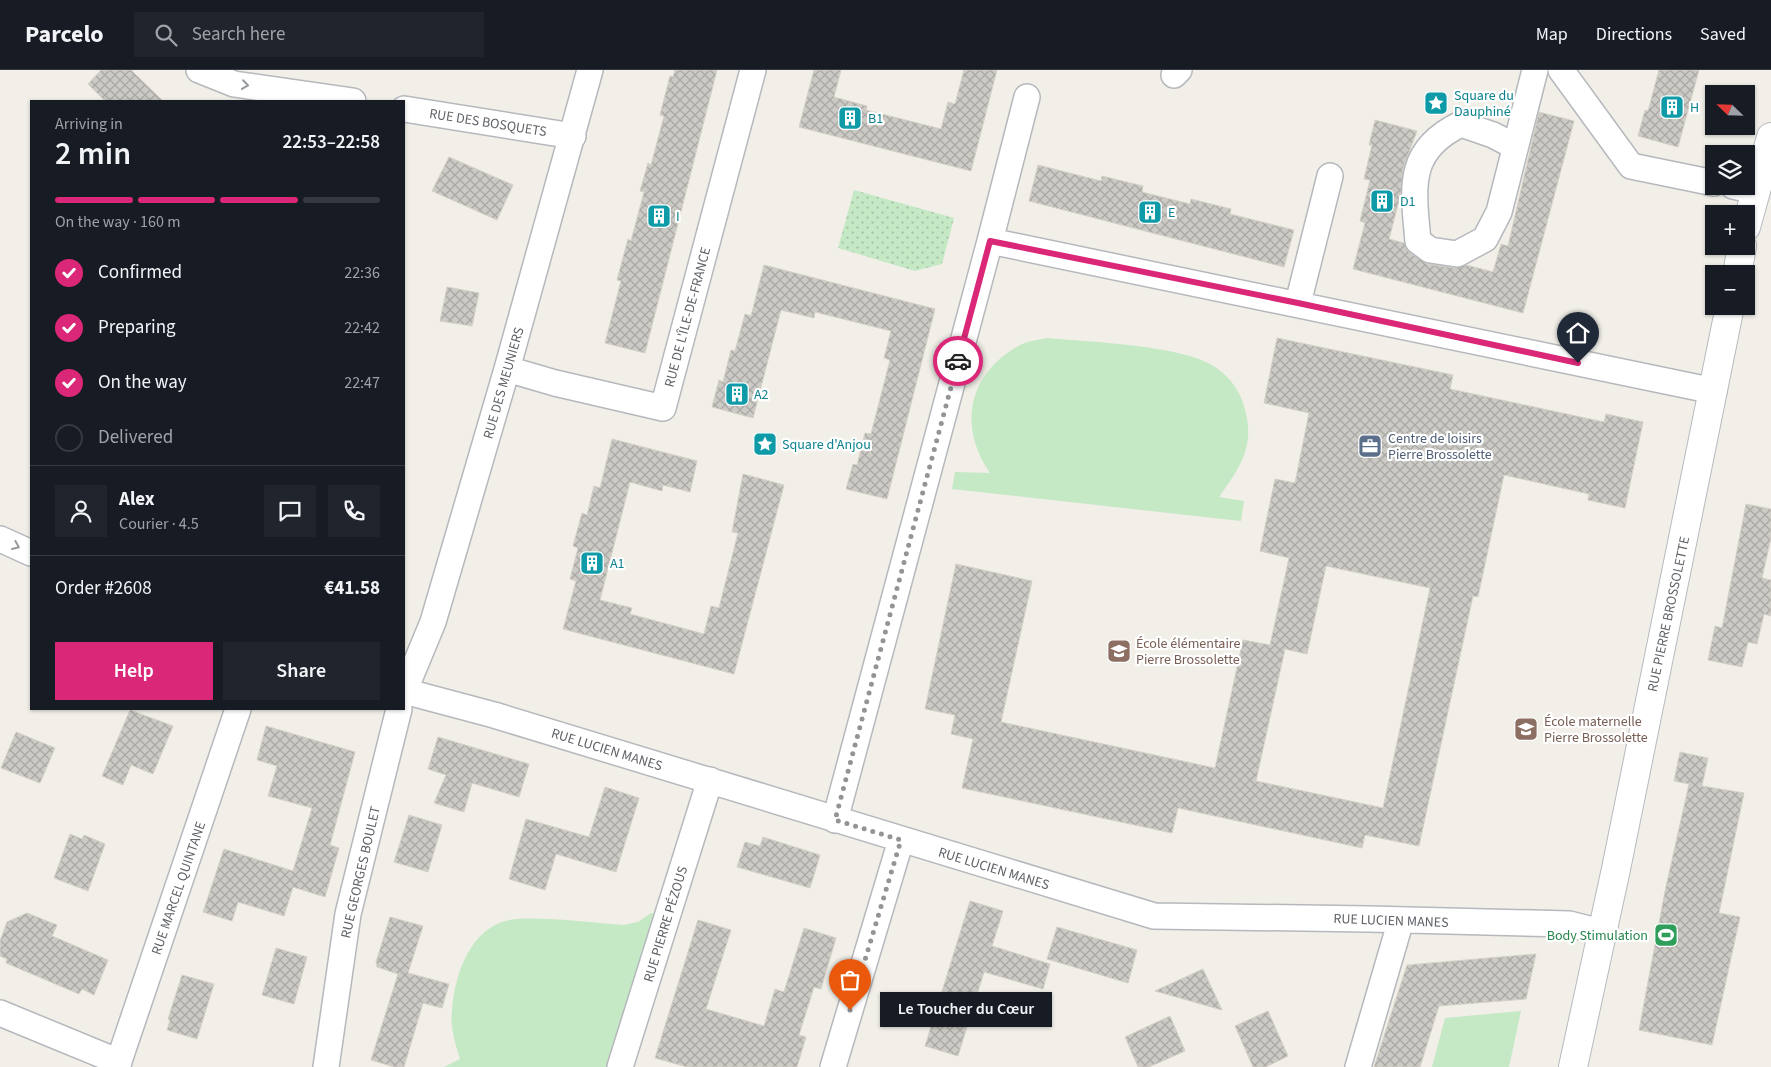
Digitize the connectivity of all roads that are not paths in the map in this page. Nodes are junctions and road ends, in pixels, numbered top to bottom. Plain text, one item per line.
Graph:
1 (199, 70) edge
2 (590, 70) edge
3 (753, 70) edge
4 (1535, 70) edge
5 (1560, 71) edge
6 (1027, 97) dead end
7 (346, 100) edge
8 (405, 109) edge
9 (573, 136) junction
10 (1514, 146) junction
11 (1769, 148) edge
12 (1755, 170) edge
13 (1330, 176) dead end
14 (1705, 181) edge
15 (990, 241) junction
16 (1298, 303) junction
17 (1728, 315) edge
18 (507, 369) junction
19 (1714, 391) junction
20 (0, 540) edge
21 (30, 553) edge
22 (405, 690) edge
23 (405, 692) edge
24 (238, 710) edge
25 (399, 710) edge
26 (710, 780) junction
27 (835, 820) junction
28 (901, 840) junction
29 (1401, 920) junction
30 (1601, 932) junction
31 (0, 1013) edge
32 (118, 1064) edge
33 (326, 1067) edge
34 (620, 1067) edge
35 (833, 1067) edge
36 (1358, 1067) edge
37 (1573, 1067) edge

1 -> 7 street
2 - 9 street, RUE DES MEUNIERS
3 - 18 street, RUE DE L'ÎLE-DE-FRANCE
4 - 10 street
5 - 14 street
6 - 15 street
8 - 9 street, RUE DES BOSQUETS
9 - 18 street, RUE DES MEUNIERS
10 - 10 street
11 - 12 street
13 - 16 street
15 - 16 street
15 - 27 street
16 - 19 street
17 - 19 street, RUE PIERRE BROSSOLETTE
18 - 22 street, RUE DES MEUNIERS
19 - 30 street, RUE PIERRE BROSSOLETTE
20 -> 21 street
23 - 26 street, RUE LUCIEN MANES
24 - 32 street, RUE MARCEL QUINTANE
25 - 33 street, RUE GEORGES BOULET
26 - 27 street, RUE LUCIEN MANES
26 - 34 street, RUE PIERRE PÉZOUS
27 - 28 street, RUE LUCIEN MANES
28 - 29 street, RUE LUCIEN MANES
28 - 35 street
29 - 30 street, RUE LUCIEN MANES
29 - 36 street
30 - 37 street, RUE PIERRE BROSSOLETTE
31 - 32 street

